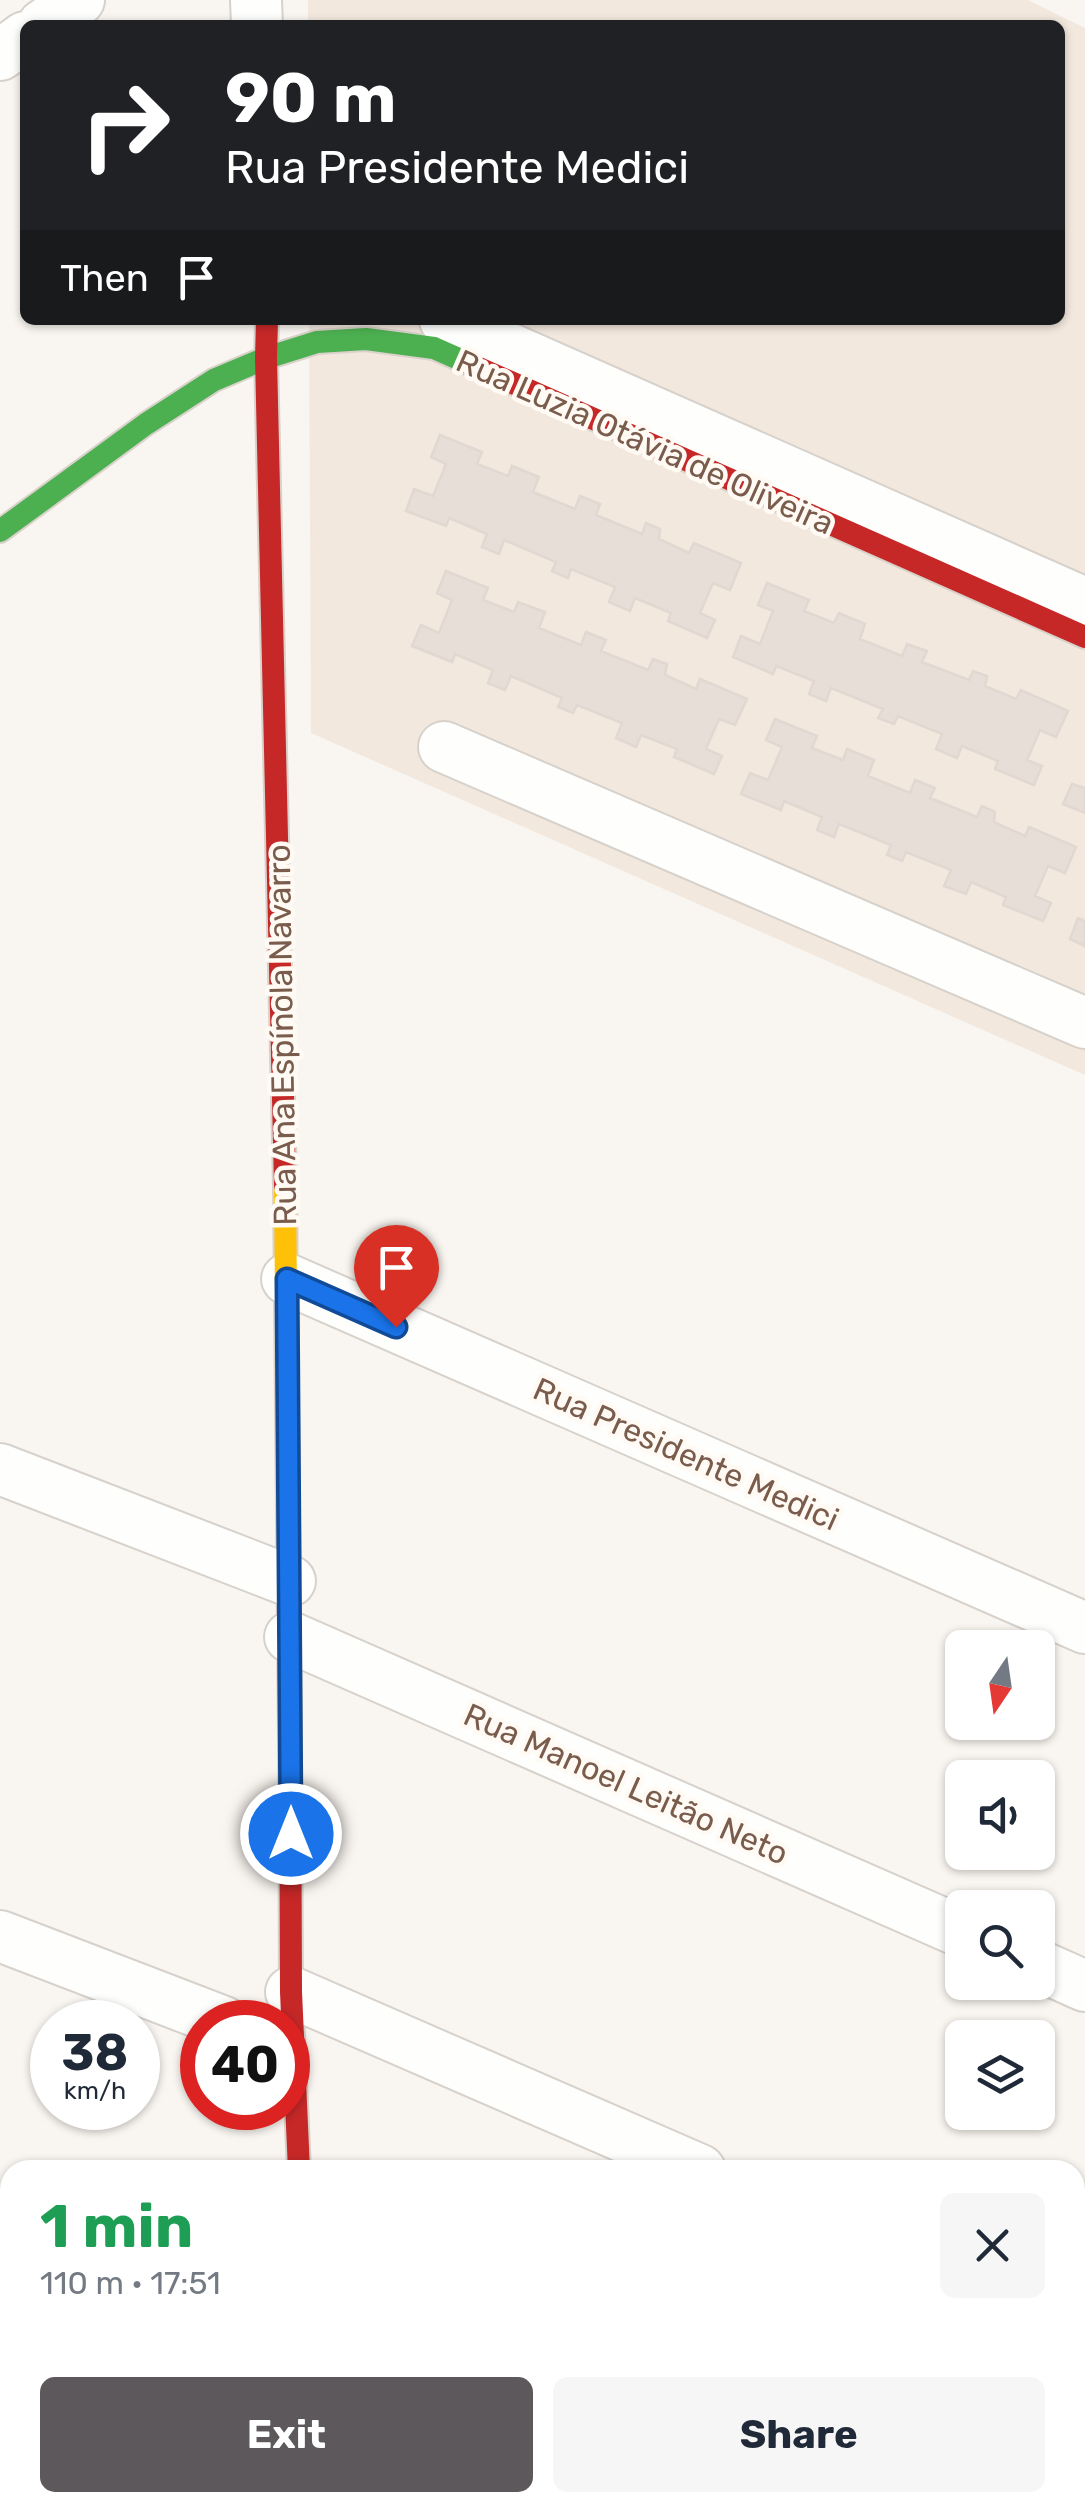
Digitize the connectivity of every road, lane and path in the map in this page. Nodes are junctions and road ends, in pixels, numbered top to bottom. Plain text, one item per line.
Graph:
1 (79, 0) edge
2 (50, 20) edge
3 (267, 325) edge
4 (456, 325) edge
5 (266, 358) junction
6 (0, 531) edge
7 (1085, 603) edge
8 (1085, 638) edge
9 (444, 747) dead end
10 (1085, 1023) edge
11 (287, 1279) junction
12 (0, 1469) edge
13 (290, 1582) junction
14 (1085, 1628) edge
15 (290, 1637) junction
16 (945, 1925) edge
17 (0, 1936) edge
18 (1055, 1973) edge
19 (1085, 1986) edge
20 (291, 1992) junction
21 (291, 2000) edge
22 (180, 2005) edge
23 (297, 2130) edge
24 (299, 2160) edge
25 (677, 2160) edge

1 - 2 street
3 - 5 street, Rua Ana Espínola Navarro
4 - 7 street, Rua Luzia Otávia de Oliveira
5 - 6 street, Rua Luzia Otávia de Oliveira
5 - 8 street, Rua Luzia Otávia de Oliveira
5 - 11 street, Rua Ana Espínola Navarro
9 - 10 street
11 - 13 street, Rua Ana Espínola Navarro
11 - 14 street, Rua Presidente Medici
12 - 13 street
13 - 15 street, Rua Ana Espínola Navarro
15 - 16 street, Rua Manoel Leitão Neto
15 - 20 street, Rua Ana Espínola Navarro
17 - 22 street
18 - 19 street
20 - 21 street, Rua Ana Espínola Navarro
20 - 25 street
23 - 24 street, Rua Ana Espínola Navarro

